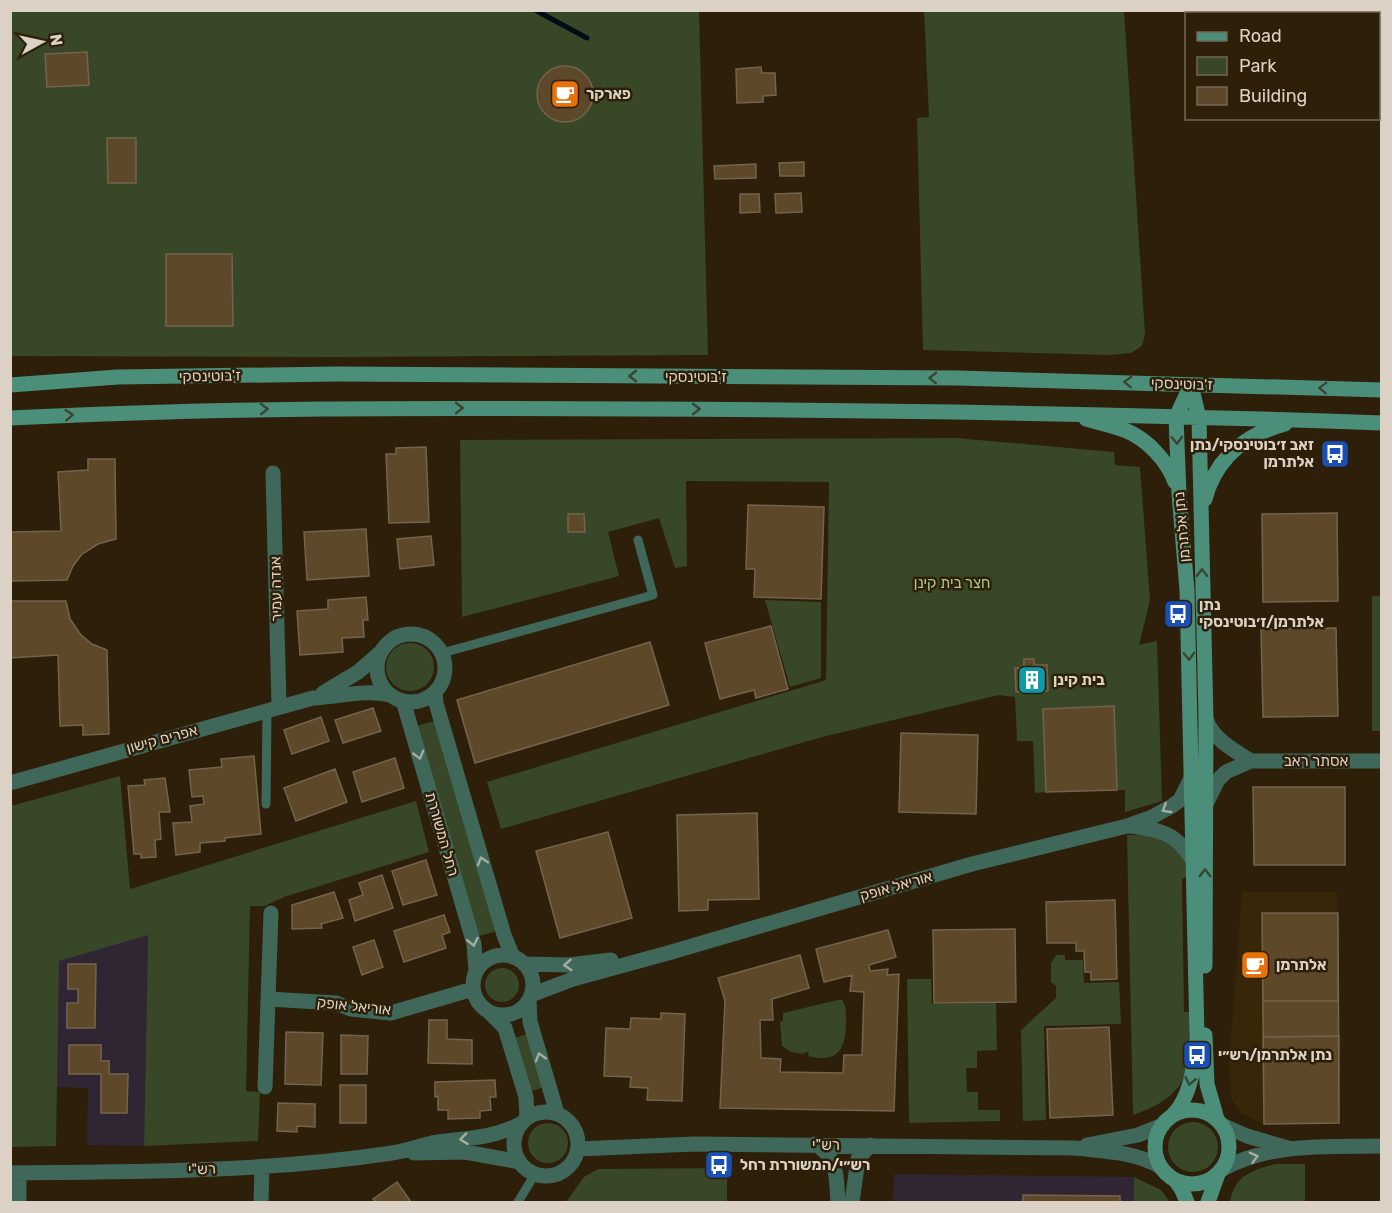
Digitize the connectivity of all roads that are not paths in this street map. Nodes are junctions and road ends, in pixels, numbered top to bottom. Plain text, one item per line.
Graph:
1 (10, 385) edge
2 (1191, 385) junction
3 (1382, 390) edge
4 (1066, 413) junction
5 (1176, 417) junction
6 (10, 418) edge
7 (1199, 418) junction
8 (1303, 420) junction
9 (1382, 423) edge
10 (273, 472) dead end
11 (1179, 494) junction
12 (1201, 511) junction
13 (638, 540) dead end
14 (381, 651) junction
15 (442, 652) junction
16 (435, 693) junction
17 (313, 698) junction
18 (395, 698) junction
19 (273, 708) junction
20 (1206, 719) junction
21 (1251, 761) junction
22 (1382, 761) edge
23 (1192, 776) junction
24 (10, 783) edge
25 (266, 804) dead end
26 (1206, 804) junction
27 (1126, 826) junction
28 (1193, 861) junction
29 (271, 913) dead end
30 (668, 953) junction
31 (519, 960) junction
32 (476, 971) junction
33 (473, 989) junction
34 (530, 997) junction
35 (268, 999) junction
36 (488, 1011) junction
37 (265, 1087) dead end
38 (557, 1113) junction
39 (1168, 1120) junction
40 (523, 1121) junction
41 (1219, 1122) junction
42 (815, 1144) junction
43 (870, 1145) junction
44 (1382, 1146) edge
45 (1075, 1148) junction
46 (1288, 1148) junction
47 (578, 1149) junction
48 (393, 1153) junction
49 (520, 1162) junction
50 (262, 1167) junction
51 (1161, 1167) junction
52 (1220, 1172) junction
53 (15, 1173) edge
54 (536, 1174) junction
55 (1175, 1180) junction
56 (19, 1203) edge
57 (261, 1203) edge
58 (518, 1203) edge
59 (838, 1203) edge
60 (852, 1203) edge
61 (1187, 1203) edge
62 (1208, 1203) edge

2 -> 1 main road, ז'בוטינסקי
3 -> 2 main road, ז'בוטינסקי
2 - 5 main road, נתן אלתרמן
2 - 7 main road, נתן אלתרמן
4 - 5 main road
6 -> 4 main road
4 - 11 main road
5 - 7 main road
5 -> 11 main road, נתן אלתרמן
7 - 8 main road
7 - 12 main road, נתן אלתרמן
8 - 9 main road
8 - 12 main road
10 - 19 street, אנדה עמיר
11 -> 23 main road, נתן אלתרמן
20 -> 12 main road, נתן אלתרמן
13 - 15 lane
14 - 15 street
14 - 17 street, אפרים קישון
14 - 18 street
15 - 16 street
16 - 18 street
31 -> 16 street, רחל המשוררת
17 - 18 street, אפרים קישון
17 - 19 street, אפרים קישון
18 -> 32 street, רחל המשוררת
19 - 24 street, אפרים קישון
19 - 25 lane
20 - 21 street
20 - 26 main road, נתן אלתרמן
21 - 22 street, אסתר ראב
21 - 26 street, אסתר ראב
23 -> 27 street, אוריאל אופק
23 - 28 main road, נתן אלתרמן
41 -> 26 main road, נתן אלתרמן
27 - 28 street, אוריאל אופק
27 - 30 street, אוריאל אופק
28 -> 39 main road, נתן אלתרמן
29 - 35 street
30 -> 31 street, אוריאל אופק
30 - 34 street, אוריאל אופק
31 - 32 street
31 - 34 street
32 - 33 street
33 - 35 street, אוריאל אופק
33 - 36 street
34 - 36 street
38 -> 34 street
35 - 37 street
36 - 40 street
38 - 40 street
38 - 47 street
39 - 41 main road
39 - 45 street, רש"י
39 - 51 main road
40 -> 48 street, רש"י
40 - 49 street
41 - 46 street
41 - 52 main road
42 - 43 street, רש"י
42 - 47 street, רש"י
42 - 59 street
43 - 45 street, רש"י
43 - 60 street
44 - 46 street
45 - 51 street, רש"י
52 -> 46 street
47 - 54 street
48 - 49 street, רש"י
48 - 50 street, רש"י
49 - 54 street
50 - 53 street, רש"י
50 - 57 street
51 - 55 main road
52 - 55 main road
52 - 62 main road
53 - 56 street
54 - 58 lane
55 - 61 main road

